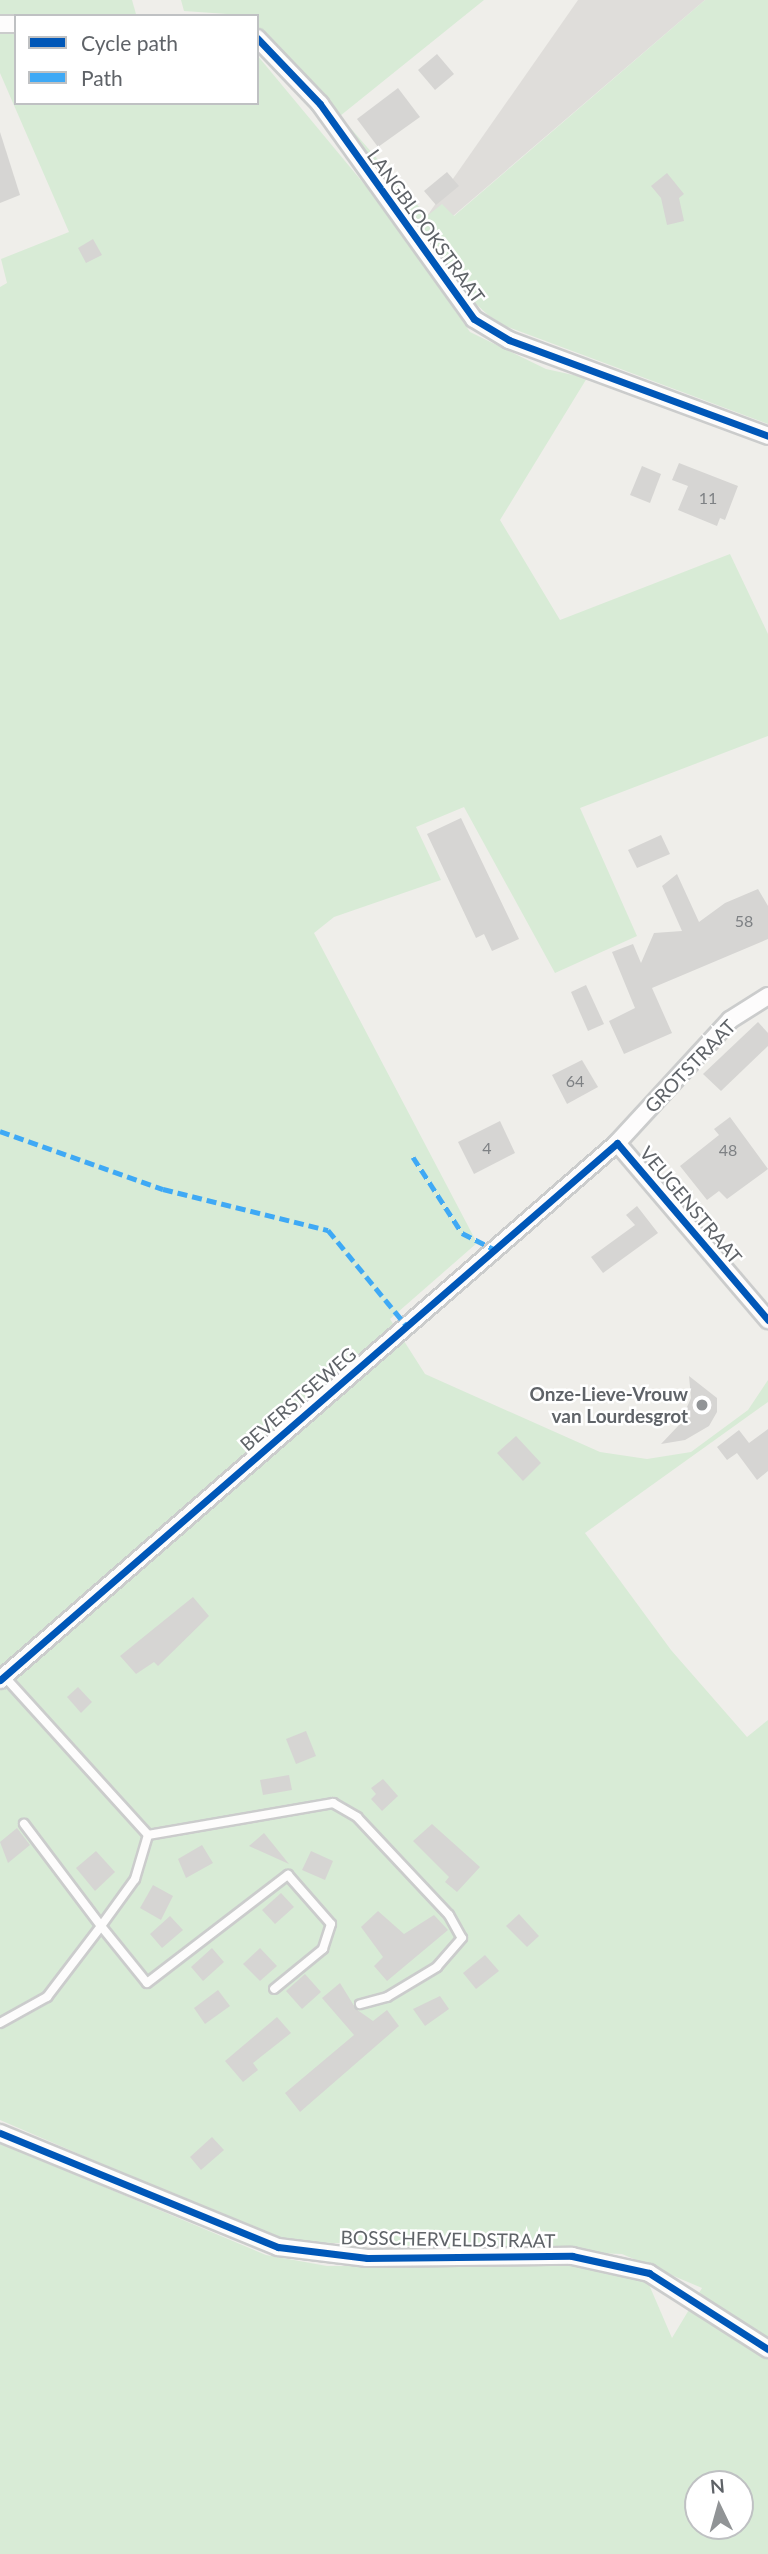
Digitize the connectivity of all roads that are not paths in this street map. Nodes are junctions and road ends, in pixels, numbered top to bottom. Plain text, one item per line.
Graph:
1 (259, 40) edge
2 (768, 436) edge
3 (768, 996) edge
4 (617, 1143) junction
5 (768, 1320) edge
6 (2, 1678) edge
7 (24, 1824) dead end
8 (148, 1835) junction
9 (101, 1926) junction
10 (274, 1989) dead end
11 (360, 2004) dead end
12 (0, 2023) edge
13 (0, 2133) edge
14 (768, 2349) edge

1 - 2 street, LANGBLOOKSTRAAT
3 - 4 street, GROTSTRAAT
4 - 5 street, VEUGENSTRAAT
4 - 6 street, BEVERSTSEWEG
6 - 8 lane
7 - 9 lane
8 - 9 lane
8 - 11 lane
9 - 10 lane
9 - 12 lane
13 - 14 street, BOSSCHERVELDSTRAAT

